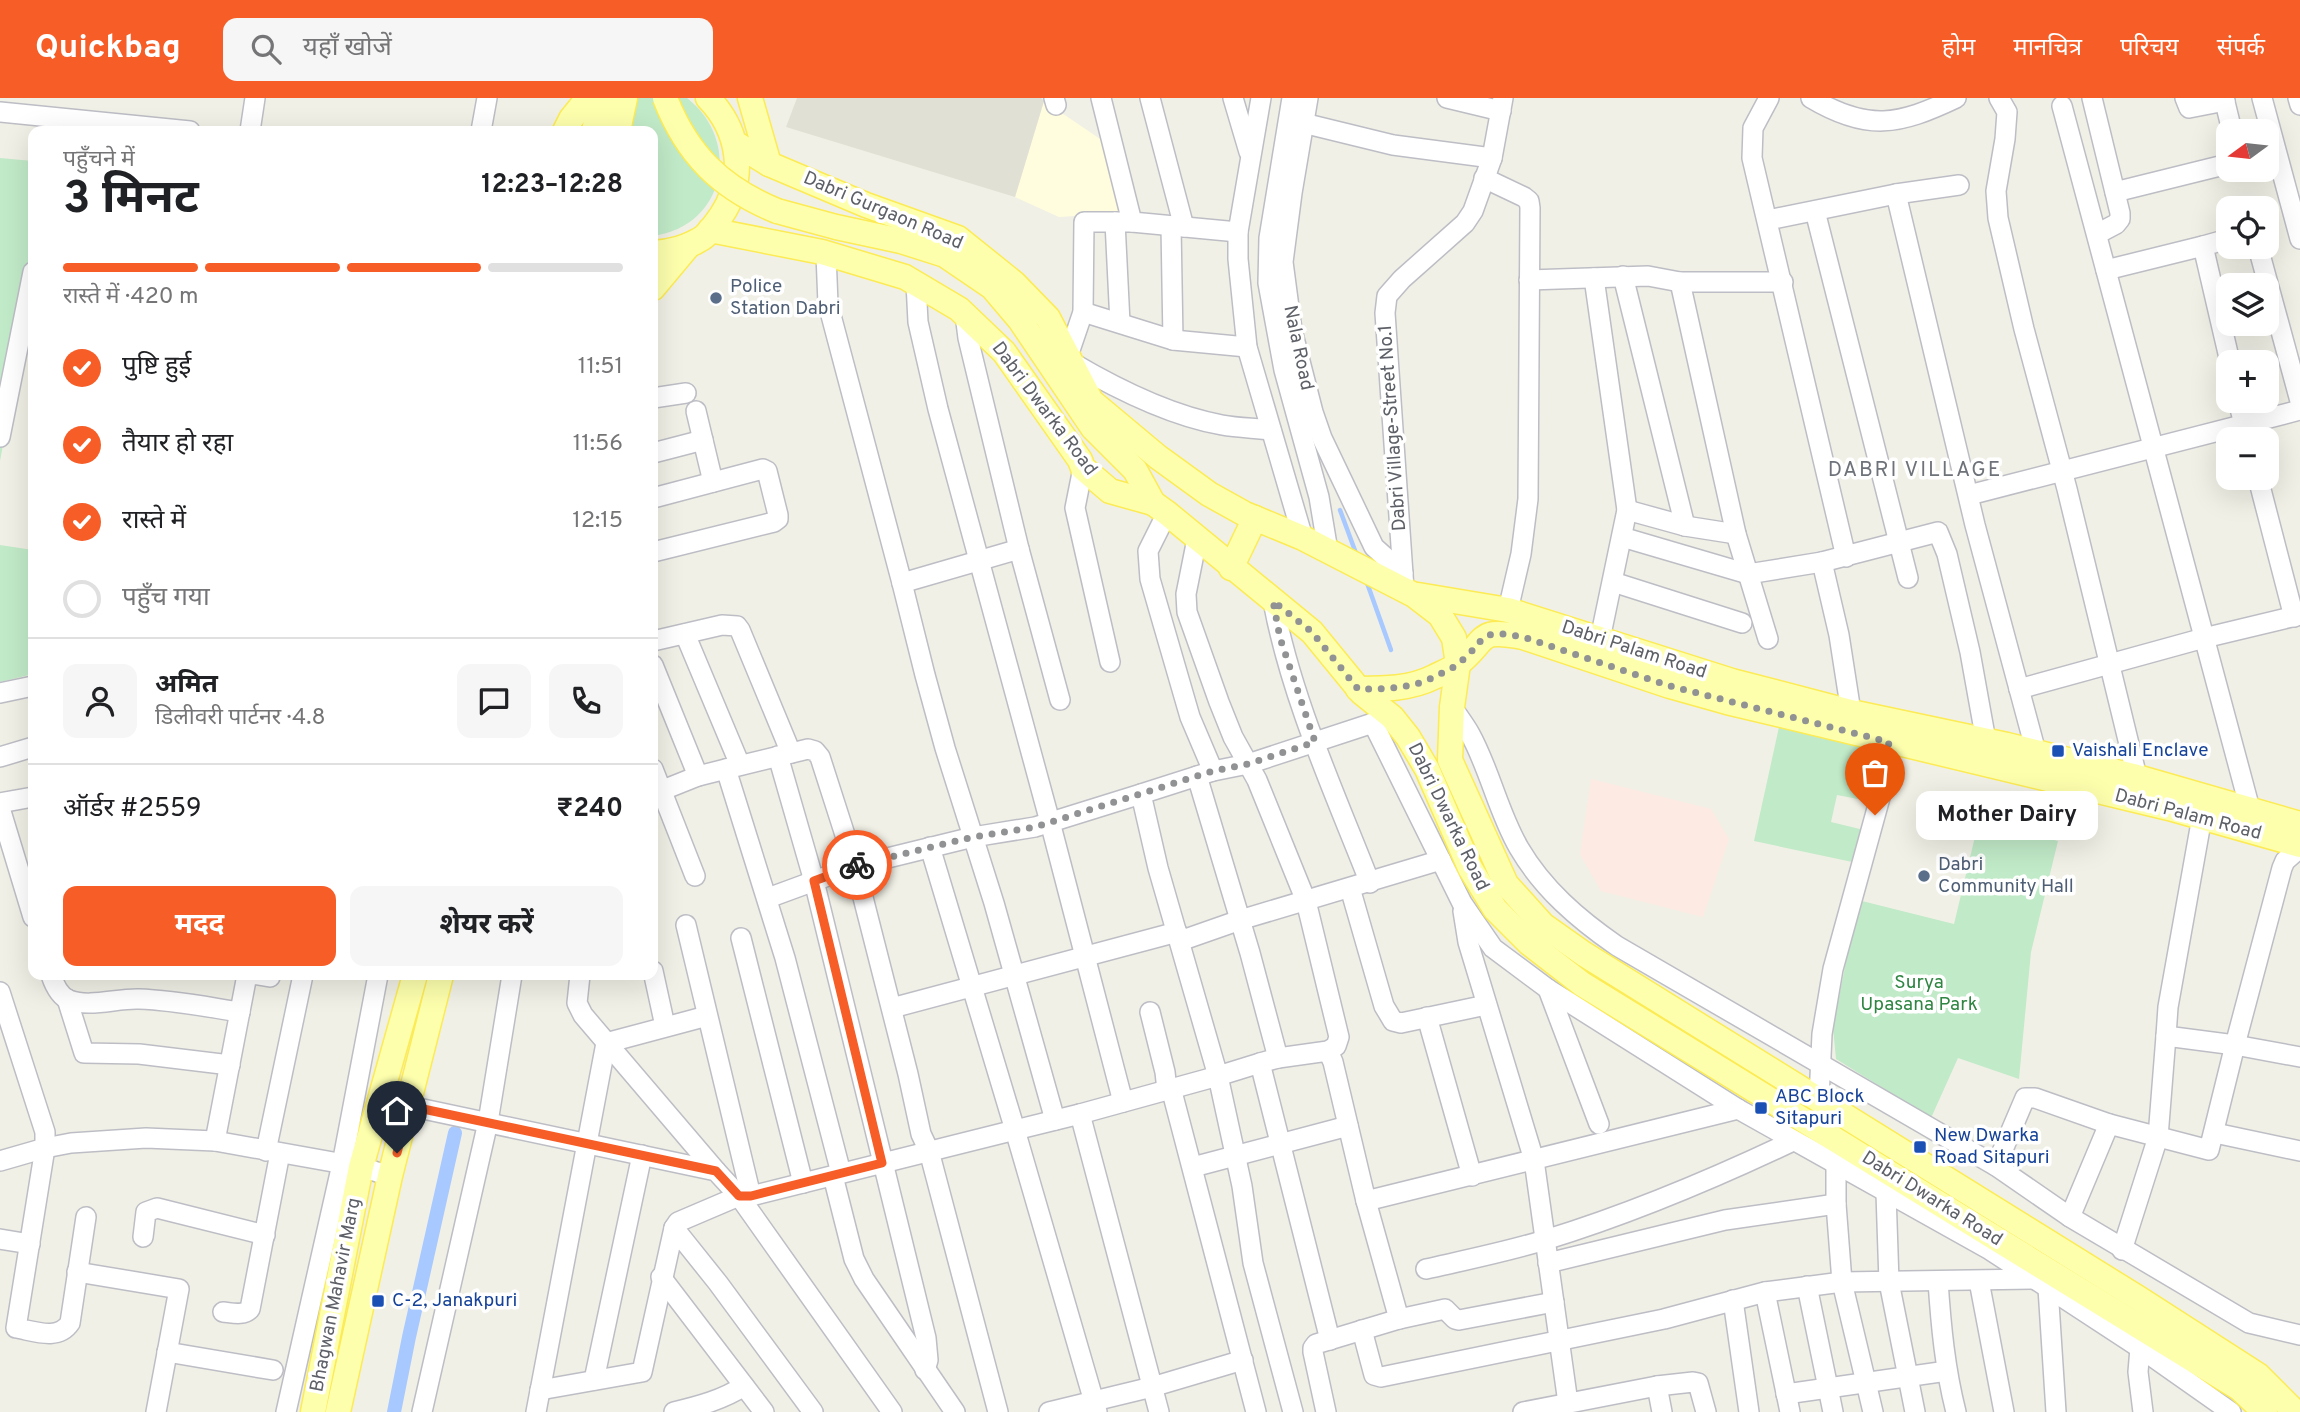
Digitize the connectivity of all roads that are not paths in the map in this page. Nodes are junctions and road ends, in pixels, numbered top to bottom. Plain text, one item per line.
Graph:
1 (255, 98) edge
2 (487, 98) edge
3 (625, 98) edge
4 (665, 98) edge
5 (708, 98) edge
6 (750, 98) edge
7 (1101, 98) edge
8 (1150, 98) edge
9 (1233, 98) edge
10 (1261, 98) edge
11 (1292, 98) edge
12 (1308, 98) edge
13 (1447, 98) edge
14 (1769, 98) edge
15 (1811, 98) edge
16 (1956, 98) edge
17 (1999, 98) edge
18 (2092, 98) edge
19 (2185, 98) edge
20 (2262, 98) edge
21 (2298, 98) edge
22 (2224, 99) edge
23 (588, 100) edge
24 (1502, 104) edge
25 (2300, 105) edge
26 (2062, 107) dead end
27 (0, 113) edge
28 (2229, 119) edge
29 (1303, 123) junction
30 (0, 124) edge
31 (137, 126) edge
32 (251, 126) edge
33 (482, 126) edge
34 (569, 126) edge
35 (593, 126) edge
36 (619, 126) edge
37 (28, 128) edge
38 (735, 143) junction
39 (1250, 157) junction
40 (1492, 158) junction
41 (769, 164) junction
42 (2216, 167) edge
43 (1484, 178) junction
44 (1959, 185) dead end
45 (2115, 192) junction
46 (1896, 194) junction
47 (1815, 211) junction
48 (1768, 220) junction
49 (1124, 222) junction
50 (1178, 226) junction
51 (1238, 232) junction
52 (2097, 233) junction
53 (700, 237) junction
54 (2300, 239) edge
55 (2216, 242) edge
56 (2203, 246) junction
57 (658, 253) edge
58 (826, 254) junction
59 (2262, 259) edge
60 (2105, 270) junction
61 (1623, 276) junction
62 (1594, 278) junction
63 (1529, 279) junction
64 (1680, 282) junction
65 (1783, 282) junction
66 (658, 283) edge
67 (916, 283) junction
68 (28, 297) edge
69 (1083, 312) junction
70 (965, 314) junction
71 (1120, 323) junction
72 (1173, 340) junction
73 (1247, 347) junction
74 (2227, 350) edge
75 (1070, 359) junction
76 (2296, 363) edge
77 (686, 393) dead end
78 (658, 397) edge
79 (2300, 401) edge
80 (2300, 410) edge
81 (696, 411) dead end
82 (2258, 427) edge
83 (1271, 430) junction
84 (0, 437) edge
85 (2216, 437) edge
86 (703, 440) junction
87 (2152, 447) junction
88 (658, 452) edge
89 (1083, 468) junction
90 (2062, 472) junction
91 (713, 482) junction
92 (2261, 490) edge
93 (1969, 495) junction
94 (658, 497) edge
95 (1160, 508) junction
96 (1628, 510) junction
97 (1255, 518) junction
98 (1685, 526) junction
99 (1736, 534) junction
100 (1622, 537) junction
101 (1303, 538) junction
102 (1197, 539) junction
103 (1899, 543) junction
104 (1018, 549) junction
105 (658, 551) edge
106 (1332, 552) junction
107 (1846, 557) junction
108 (979, 560) junction
109 (1822, 562) junction
110 (1231, 568) junction
111 (1748, 574) junction
112 (1908, 578) dead end
113 (1613, 582) junction
114 (902, 583) junction
115 (1404, 585) junction
116 (1273, 601) junction
117 (1508, 610) junction
118 (2297, 616) edge
119 (1742, 623) dead end
120 (685, 634) junction
121 (2204, 638) junction
122 (1600, 639) junction
123 (1768, 639) dead end
124 (658, 640) edge
125 (1110, 662) dead end
126 (1458, 664) junction
127 (2108, 665) junction
128 (658, 678) edge
129 (28, 687) edge
130 (1358, 689) junction
131 (2020, 689) junction
132 (0, 693) edge
133 (1060, 700) dead end
134 (1452, 708) junction
135 (1851, 712) junction
136 (1382, 720) junction
137 (1891, 732) junction
138 (1986, 741) junction
139 (1315, 742) junction
140 (28, 749) edge
141 (2036, 752) junction
142 (784, 755) junction
143 (0, 757) edge
144 (1248, 764) junction
145 (733, 767) junction
146 (1205, 774) junction
147 (698, 776) junction
148 (2137, 777) junction
149 (658, 793) edge
150 (1141, 794) junction
151 (658, 795) edge
152 (28, 798) edge
153 (0, 805) edge
154 (2250, 809) junction
155 (2203, 817) junction
156 (955, 820) dead end
157 (1050, 822) junction
158 (2300, 824) edge
159 (973, 837) junction
160 (2300, 847) edge
161 (930, 848) junction
162 (1441, 860) junction
163 (855, 866) junction
164 (695, 876) dead end
165 (814, 881) junction
166 (1370, 883) junction
167 (1350, 888) junction
168 (768, 898) junction
169 (28, 900) edge
170 (1306, 901) junction
171 (1462, 903) junction
172 (1240, 920) junction
173 (686, 925) dead end
174 (1178, 937) junction
175 (740, 938) dead end
176 (1084, 957) junction
177 (1015, 976) junction
178 (52, 980) edge
179 (246, 980) edge
180 (302, 980) edge
181 (377, 980) edge
182 (413, 980) edge
183 (440, 980) edge
184 (455, 980) edge
185 (511, 980) edge
186 (579, 980) edge
187 (655, 980) edge
188 (972, 987) junction
189 (1548, 989) junction
190 (0, 992) edge
191 (67, 999) junction
192 (1486, 1005) junction
193 (892, 1008) junction
194 (240, 1012) junction
195 (1150, 1012) dead end
196 (707, 1016) junction
197 (1427, 1017) junction
198 (665, 1026) junction
199 (428, 1027) junction
200 (2166, 1036) junction
201 (606, 1043) junction
202 (2230, 1044) junction
203 (1328, 1051) junction
204 (2300, 1057) edge
205 (1269, 1061) junction
206 (1821, 1064) junction
207 (230, 1065) junction
208 (1218, 1076) junction
209 (1169, 1089) junction
210 (1819, 1100) junction
211 (1123, 1102) junction
212 (409, 1106) junction
213 (1738, 1109) junction
214 (1080, 1114) junction
215 (1055, 1120) junction
216 (480, 1121) junction
217 (1599, 1124) dead end
218 (2109, 1124) junction
219 (1348, 1126) junction
220 (1015, 1130) junction
221 (2215, 1133) junction
222 (2158, 1136) junction
223 (215, 1141) junction
224 (1793, 1141) junction
225 (587, 1143) junction
226 (1280, 1143) junction
227 (45, 1148) junction
228 (929, 1151) junction
229 (2300, 1151) edge
230 (273, 1152) junction
231 (642, 1154) junction
232 (1839, 1154) junction
233 (1236, 1156) junction
234 (1534, 1160) junction
235 (0, 1161) edge
236 (882, 1163) junction
237 (351, 1166) junction
238 (1996, 1166) junction
239 (1193, 1167) junction
240 (716, 1171) junction
241 (837, 1174) junction
242 (390, 1176) junction
243 (1472, 1176) junction
244 (803, 1183) junction
245 (1886, 1193) junction
246 (745, 1196) junction
247 (1366, 1201) junction
248 (1836, 1204) junction
249 (86, 1217) dead end
250 (2070, 1217) junction
251 (674, 1228) junction
252 (265, 1235) junction
253 (143, 1237) dead end
254 (0, 1239) edge
255 (1545, 1240) junction
256 (30, 1244) junction
257 (2122, 1250) junction
258 (1548, 1263) junction
259 (1426, 1269) dead end
260 (77, 1272) junction
261 (661, 1277) junction
262 (1938, 1281) junction
263 (1979, 1281) junction
264 (1842, 1282) junction
265 (1889, 1282) junction
266 (2040, 1283) junction
267 (1807, 1286) junction
268 (1765, 1292) junction
269 (1733, 1300) junction
270 (1554, 1302) junction
271 (223, 1312) dead end
272 (1399, 1319) junction
273 (8, 1327) edge
274 (1362, 1330) junction
275 (2300, 1335) edge
276 (1330, 1340) junction
277 (1559, 1341) junction
278 (2140, 1348) junction
279 (167, 1352) junction
280 (1243, 1360) junction
281 (273, 1370) dead end
282 (925, 1370) junction
283 (1947, 1371) junction
284 (1908, 1377) junction
285 (594, 1380) junction
286 (1867, 1383) junction
287 (744, 1386) junction
288 (1657, 1386) junction
289 (1152, 1387) junction
290 (1828, 1387) junction
291 (540, 1390) junction
292 (1788, 1403) edge
293 (1568, 1404) junction
294 (1096, 1406) edge
295 (156, 1412) edge
296 (286, 1412) edge
297 (313, 1412) edge
298 (338, 1412) edge
299 (422, 1412) edge
300 (536, 1412) edge
301 (674, 1412) edge
302 (764, 1412) edge
303 (813, 1412) edge
304 (891, 1412) edge
305 (955, 1412) edge
306 (998, 1412) edge
307 (1049, 1412) edge
308 (1159, 1412) edge
309 (1256, 1412) edge
310 (1293, 1412) edge
311 (1326, 1412) edge
312 (1524, 1412) edge
313 (1662, 1412) edge
314 (1706, 1412) edge
315 (1749, 1412) edge
316 (1833, 1412) edge
317 (1873, 1412) edge
318 (1914, 1412) edge
319 (1956, 1412) edge
320 (2004, 1412) edge
321 (2056, 1412) edge
322 (2143, 1412) edge
323 (2231, 1412) edge
324 (2265, 1412) edge
325 (2295, 1412) edge

1 - 32 street
2 - 33 street
3 - 36 main road
4 - 95 main road, bridge
5 - 38 main road
6 - 41 main road
7 - 49 street
8 - 50 street
9 - 39 street
10 - 39 street
11 - 106 street
12 - 29 street, Nala Road
13 - 24 street
14 - 48 street
15 - 16 street
17 - 90 street
18 - 45 street
19 - 22 street
20 - 54 street
21 - 25 street
22 - 28 street
23 - 34 main road
23 - 35 main road
24 - 40 street, Dabri Village-Street No.1
26 - 52 street
27 - 31 street
29 - 40 street
29 - 115 street, Nala Road
30 - 37 street
38 - 41 main road, Dabri Gurgaon Road
38 - 53 main road
39 - 51 street
40 - 43 street, Dabri Village-Street No.1
41 - 75 main road, Dabri Gurgaon Road
42 - 45 street
43 - 63 street
43 - 115 street, Dabri Village-Street No.1
44 - 46 street
45 - 52 street
46 - 47 street
46 - 93 street
47 - 48 street
47 - 103 street
48 - 65 street
49 - 50 street
49 - 69 street
49 - 71 street
50 - 51 street
50 - 72 street
51 - 73 street
52 - 60 street
53 - 57 main road
53 - 58 main road, Dabri Dwarka Road
53 - 66 main road
55 - 56 street
56 - 60 street
56 - 74 street
58 - 67 main road, Dabri Dwarka Road
58 - 114 street
59 - 76 street
60 - 87 street
61 - 62 street
61 - 64 street
61 - 98 street
62 - 63 street
62 - 96 street
63 - 117 street
64 - 65 street
64 - 99 street
65 - 107 street
67 - 70 main road, Dabri Dwarka Road
67 - 108 street
68 - 84 street
69 - 71 street
69 - 75 street
70 - 89 main road, Dabri Dwarka Road
70 - 104 street
71 - 72 street
72 - 73 street
73 - 83 street
75 - 83 street
75 - 97 main road, Dabri Gurgaon Road
76 - 79 street
77 - 78 street
80 - 82 street
81 - 86 street
83 - 101 street
85 - 87 street
86 - 88 street
86 - 91 street
87 - 90 street
87 - 121 street
89 - 95 main road, Dabri Dwarka Road
89 - 125 street
90 - 93 street
90 - 127 street
91 - 94 street
91 - 105 street
92 - 118 street
93 - 131 street
95 - 102 main road, Dabri Dwarka Road
95 - 146 street
96 - 98 street
96 - 100 street
97 - 101 main road, Dabri Gurgaon Road
97 - 110 main road
98 - 99 street
99 - 111 street
100 - 111 street
100 - 113 street
101 - 106 main road, Dabri Gurgaon Road
102 - 110 main road, Dabri Dwarka Road
102 - 144 street
103 - 107 street
103 - 112 street
103 - 138 street
104 - 108 street
104 - 133 street
106 - 115 main road, Dabri Gurgaon Road
107 - 109 street
108 - 114 street
108 - 157 street
109 - 111 street
109 - 135 street
110 - 116 main road, Dabri Dwarka Road
111 - 123 street
113 - 119 street
113 - 122 street
114 - 159 street
115 - 117 main road, Dabri Palam Road
115 - 126 main road, Dabri Dwarka Road
116 - 130 main road, Dabri Dwarka Road
116 - 139 street
117 - 122 main road, Dabri Palam Road
118 - 121 street
120 - 124 street
120 - 142 street
120 - 145 street
121 - 127 street
121 - 154 street
122 - 135 main road, Dabri Palam Road
126 - 130 main road, Dabri Palam Road
126 - 134 main road, Dabri Dwarka Road
126 - 137 main road, Dabri Palam Road
127 - 131 street
127 - 148 street
128 - 147 street
129 - 132 street
130 - 136 main road, Dabri Dwarka Road
131 - 141 street
134 - 206 street
134 - 210 main road, Dabri Dwarka Road
135 - 137 main road, Dabri Palam Road
136 - 139 street
136 - 162 street
136 - 232 main road, Dabri Dwarka Road
137 - 138 main road, Dabri Palam Road
137 - 155 main road, Dabri Palam Road
137 - 206 street
138 - 141 main road, Dabri Palam Road
139 - 144 street
139 - 166 street
140 - 143 street
141 - 148 main road, Dabri Palam Road
142 - 145 street
142 - 163 street
142 - 165 street
144 - 146 street
144 - 170 street
145 - 147 street
145 - 168 street
146 - 150 street
146 - 172 street
147 - 149 street
148 - 154 main road, Dabri Palam Road
150 - 157 street
150 - 174 street
151 - 164 street
152 - 153 street
153 - 169 street
154 - 158 main road, Dabri Palam Road
155 - 160 main road, Dabri Palam Road
155 - 200 street
156 - 159 street
157 - 159 street
157 - 176 street
159 - 161 street
159 - 177 street
160 - 202 street
161 - 163 street
161 - 188 street
162 - 166 street
162 - 171 street
163 - 165 street
163 - 193 street
165 - 168 street
165 - 236 street
166 - 167 street
167 - 170 street
167 - 197 street
168 - 241 street
170 - 172 street
170 - 203 street
171 - 189 street
171 - 192 street
172 - 174 street
172 - 205 street
173 - 196 street
174 - 176 street
174 - 208 street
175 - 244 street
176 - 177 street
176 - 211 street
177 - 188 street
177 - 215 street
178 - 191 street
179 - 194 street
180 - 230 street
181 - 237 street
182 - 237 main road, Bhagwan Mahavir Marg
183 - 199 main road, Bhagwan Mahavir Marg
184 - 199 main road
185 - 216 street
186 - 201 street
187 - 198 street
188 - 193 street
188 - 220 street
189 - 213 street
189 - 217 street
190 - 227 street
191 - 194 street
191 - 207 street
192 - 197 street
192 - 234 street
193 - 228 street
194 - 207 street
195 - 209 street
196 - 198 street
196 - 246 street
197 - 243 street
198 - 201 street
199 - 212 main road, Bhagwan Mahavir Marg
200 - 202 street
200 - 222 street
201 - 225 street
201 - 240 street
202 - 204 street
202 - 221 street
203 - 205 street
203 - 219 street
205 - 208 street
205 - 226 street
206 - 210 street
206 - 238 street
207 - 223 street
208 - 209 street
208 - 233 street
209 - 211 street
209 - 239 street
210 - 325 main road, Dabri Dwarka Road
211 - 214 street
212 - 216 street
212 - 242 main road, Bhagwan Mahavir Marg
213 - 224 street
213 - 234 street
214 - 215 street
214 - 289 street
215 - 220 street
216 - 225 street
216 - 299 street
218 - 222 street
218 - 238 street
218 - 250 street
219 - 226 street
219 - 247 street
220 - 228 street
220 - 294 street
221 - 222 street
221 - 229 street
222 - 257 street
223 - 227 street
223 - 230 street
224 - 232 street
224 - 255 street
225 - 231 street
225 - 291 street
226 - 233 street
226 - 276 street
227 - 235 street
227 - 256 street
228 - 236 street
228 - 306 street
230 - 237 street
230 - 252 street
231 - 240 street
231 - 285 street
232 - 245 street
232 - 248 street
232 - 324 main road, Dabri Dwarka Road
233 - 239 street
233 - 310 street
234 - 243 street
234 - 255 street
236 - 241 street
236 - 282 street
237 - 242 street
237 - 296 street
237 - 297 main road, Bhagwan Mahavir Marg
238 - 250 street
239 - 280 street
240 - 246 street
241 - 244 street
241 - 282 street
242 - 298 main road, Bhagwan Mahavir Marg
243 - 247 street
244 - 246 street
245 - 265 street
245 - 266 street
246 - 251 street
246 - 304 street
247 - 272 street
248 - 258 street
248 - 264 street
249 - 260 street
250 - 257 street
251 - 261 street
251 - 303 street
252 - 253 street
252 - 271 street
254 - 256 street
255 - 258 street
255 - 259 street
256 - 273 street
257 - 275 street
258 - 270 street
260 - 273 street
260 - 279 street
261 - 285 street
261 - 287 street
262 - 263 street
262 - 265 street
262 - 283 street
263 - 266 street
263 - 320 street
264 - 265 street
264 - 267 street
264 - 286 street
265 - 284 street
266 - 278 street
266 - 321 street
267 - 268 street
267 - 290 street
268 - 269 street
268 - 292 street
269 - 277 street
269 - 315 street
270 - 272 street
270 - 277 street
272 - 274 street
274 - 276 street
274 - 277 street
276 - 311 street
277 - 293 street
278 - 322 street
278 - 323 street
279 - 281 street
279 - 295 street
280 - 289 street
280 - 309 street
282 - 305 street
283 - 284 street
283 - 319 street
284 - 286 street
284 - 318 street
285 - 291 street
286 - 290 street
286 - 317 street
287 - 301 street
287 - 302 street
288 - 293 street
288 - 313 street
288 - 314 street
289 - 294 street
289 - 308 street
290 - 292 street
290 - 316 street
291 - 300 street
293 - 312 street
294 - 307 street

